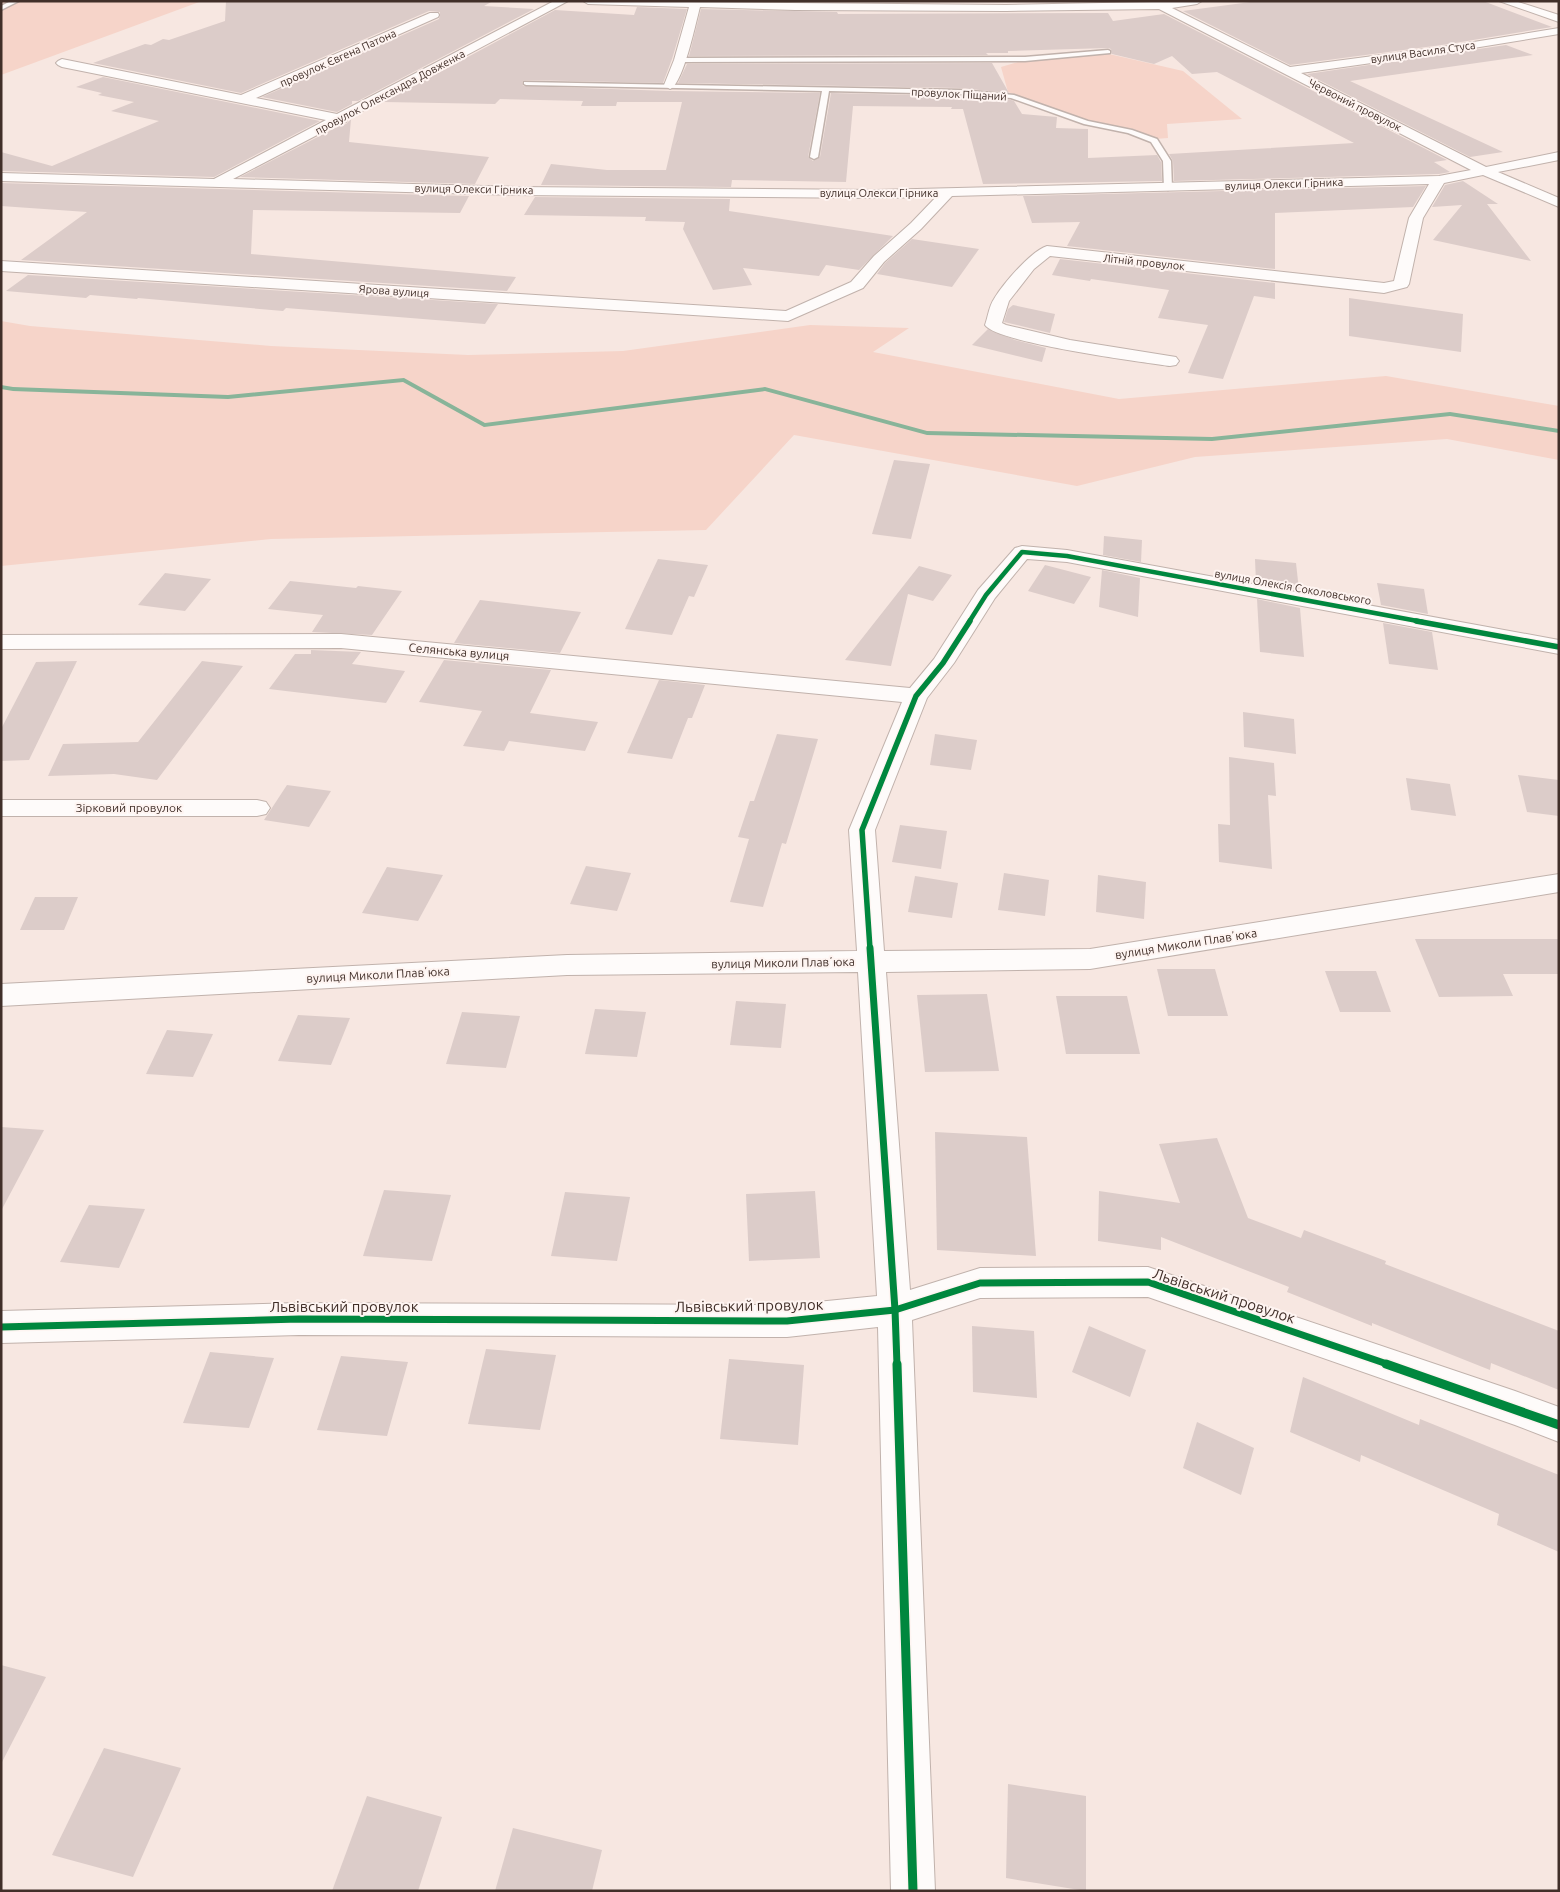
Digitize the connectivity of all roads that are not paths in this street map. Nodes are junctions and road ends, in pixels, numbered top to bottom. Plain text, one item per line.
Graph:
1 (16, 1) edge
2 (563, 1) edge
3 (588, 1) edge
4 (1197, 1) edge
5 (1504, 1) edge
6 (696, 4) edge
7 (1157, 4) edge
8 (1, 8) edge
9 (434, 15) dead end
10 (1559, 19) edge
11 (1559, 31) edge
12 (1108, 52) dead end
13 (680, 60) junction
14 (62, 63) dead end
15 (1288, 71) junction
16 (526, 83) dead end
17 (670, 85) junction
18 (826, 88) junction
19 (241, 100) junction
20 (341, 119) junction
21 (1559, 156) edge
22 (814, 157) dead end
23 (1484, 171) junction
24 (1, 177) edge
25 (1439, 180) junction
26 (217, 182) junction
27 (1168, 188) junction
28 (948, 193) junction
29 (1559, 203) edge
30 (1, 266) edge
31 (788, 316) joint
32 (1170, 361) dead end
33 (1, 642) edge
34 (1559, 647) edge
35 (916, 696) junction
36 (1, 808) edge
37 (258, 808) dead end
38 (1559, 883) edge
39 (872, 962) junction
40 (1, 995) edge
41 (895, 1310) junction
42 (1, 1327) edge
43 (1559, 1425) edge
44 (913, 1891) edge

1 - 8 lane
2 - 20 street, провулок Олександра Довженка
3 - 6 street
4 - 7 street
5 - 10 street
6 - 7 street
6 - 13 street
7 - 15 street, Червоний провулок
9 - 19 street, провулок Євгена Патона
11 - 15 street, вулиця Василя Стуса
12 - 13 lane
13 - 17 street
14 - 19 street, провулок Євгена Патона
15 - 23 street, Червоний провулок
16 - 17 lane, провулок Піщаний
17 - 18 lane, провулок Піщаний
18 - 22 lane
18 - 27 lane, провулок Піщаний
19 - 20 street, провулок Євгена Патона
20 - 26 street, провулок Олександра Довженка
21 - 23 street, вулиця Олекси Гірника
23 - 25 street, вулиця Олекси Гірника
23 - 29 street, Червоний провулок
24 - 26 street, вулиця Олекси Гірника
25 - 27 street, вулиця Олекси Гірника
25 - 32 street, Літній провулок
26 - 28 street, вулиця Олекси Гірника
27 - 28 street, вулиця Олекси Гірника
28 - 31 street, вулиця Олекси Гірника
30 - 31 street, Ярова вулиця
33 - 35 street, Селянська вулиця
34 - 35 street, вулиця Олексія Соколовського
35 - 39 street
36 - 37 street, Зірковий провулок
38 - 39 street, вулиця Миколи Плавʼюка
39 - 40 street, вулиця Миколи Плавʼюка
39 - 41 street
41 - 42 street, Львівський провулок
41 - 43 street, Львівський провулок
41 - 44 street

